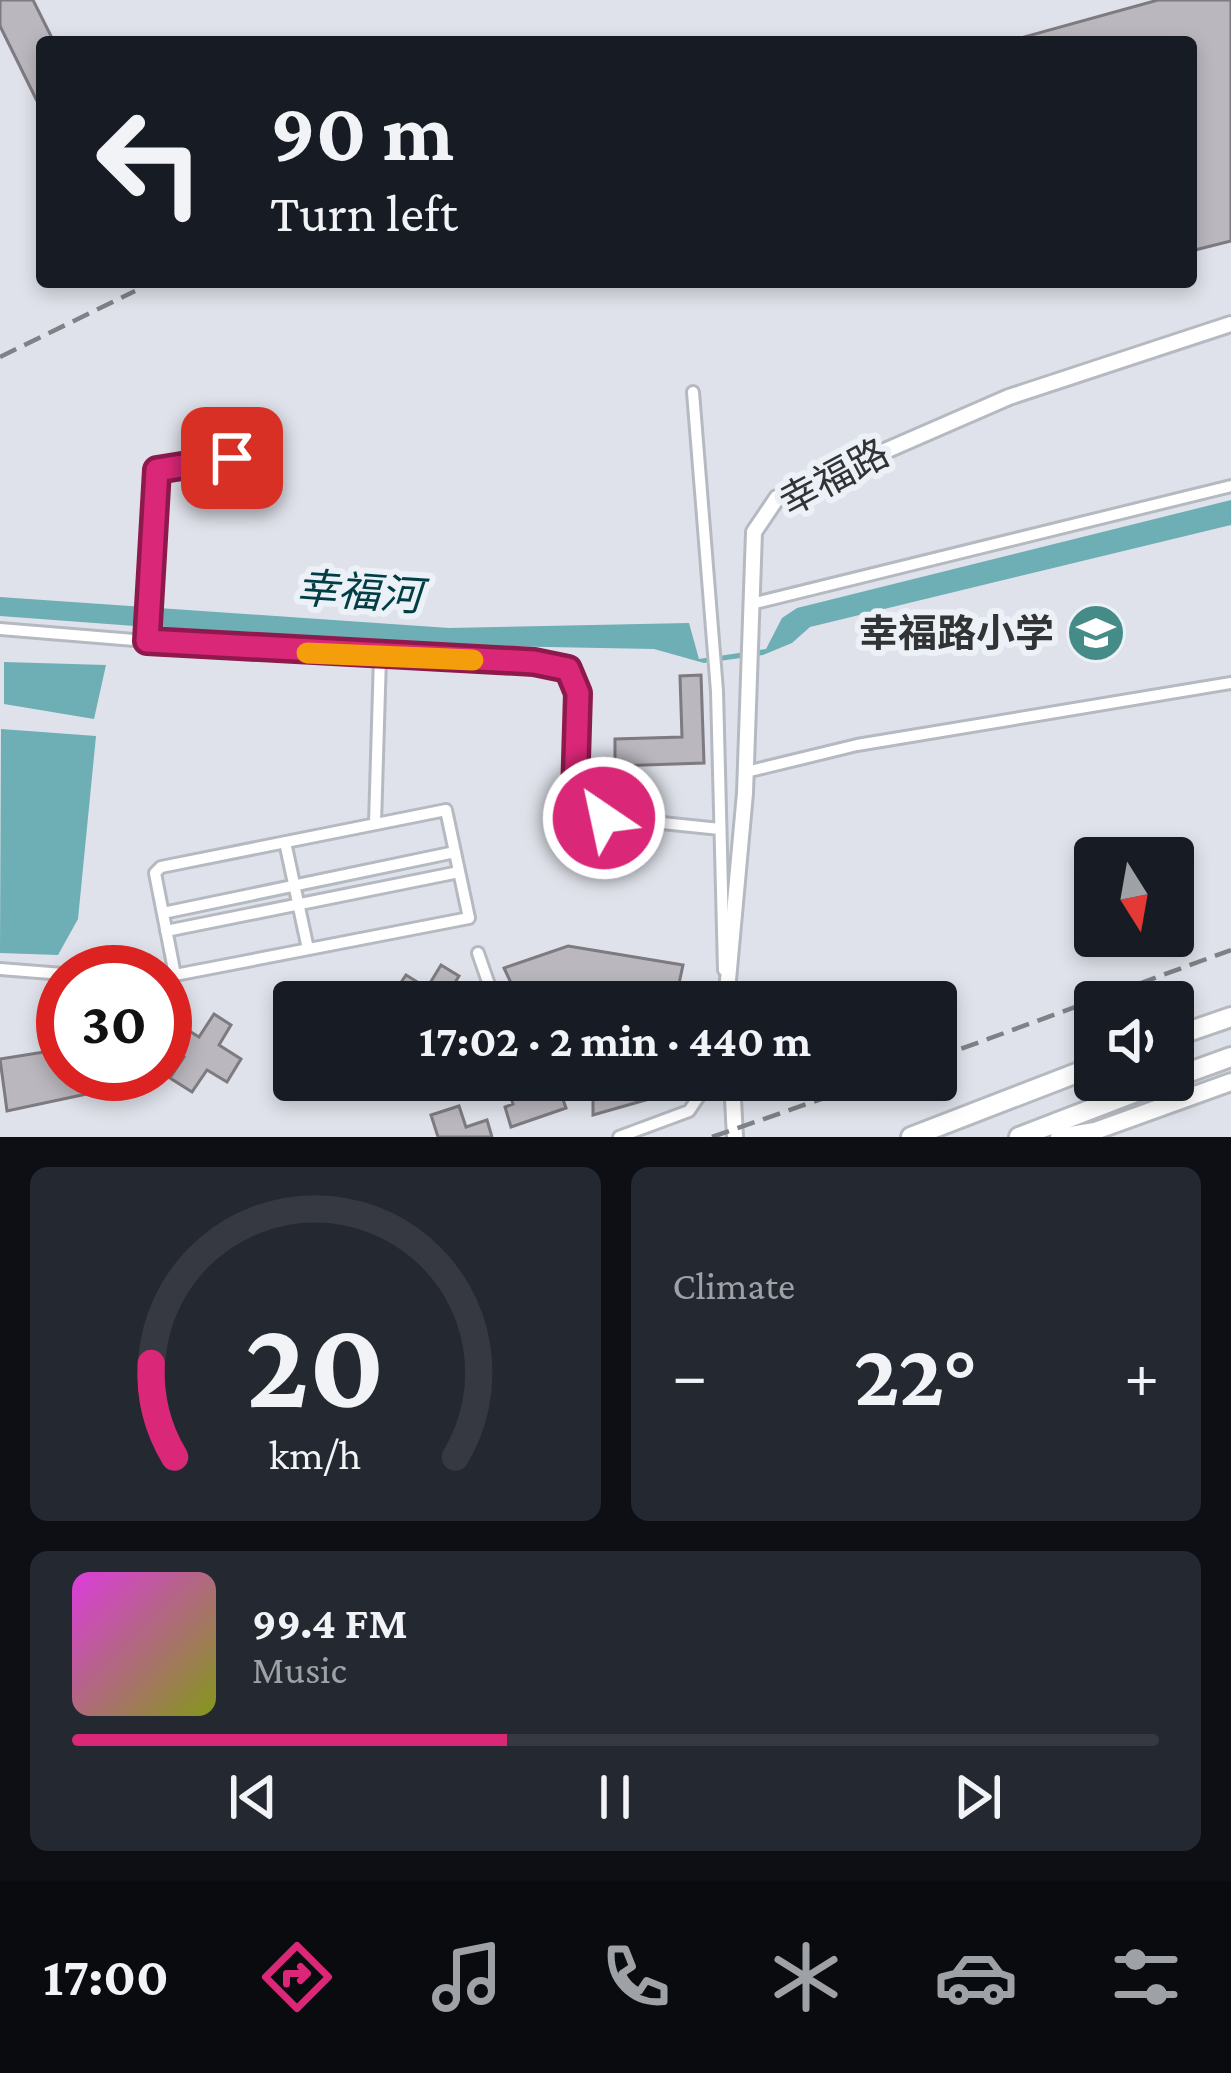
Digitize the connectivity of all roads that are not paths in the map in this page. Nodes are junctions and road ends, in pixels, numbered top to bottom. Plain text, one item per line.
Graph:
1 (1231, 324) edge
2 (693, 392) dead end
3 (234, 475) dead end
4 (1231, 486) edge
5 (751, 604) junction
6 (0, 629) edge
7 (147, 641) junction
8 (380, 657) junction
9 (1231, 683) edge
10 (746, 772) junction
11 (375, 824) junction
12 (720, 829) junction
13 (286, 842) junction
14 (455, 853) junction
15 (459, 872) junction
16 (295, 885) junction
17 (299, 904) junction
18 (163, 913) junction
19 (166, 931) junction
20 (308, 949) junction
21 (478, 952) dead end
22 (0, 969) edge
23 (36, 972) edge
24 (488, 981) edge
25 (725, 981) edge
26 (725, 981) edge
27 (1231, 1016) edge
28 (1194, 1029) edge
29 (1231, 1057) edge
30 (1194, 1070) edge
31 (1074, 1074) edge
32 (1231, 1082) edge
33 (696, 1101) edge
34 (734, 1101) edge
35 (1113, 1101) edge
36 (737, 1134) edge
37 (619, 1137) edge
38 (911, 1137) edge
39 (1019, 1137) edge
40 (1059, 1137) edge

1 - 5 street, 幸福路
2 - 12 street
3 - 7 street
4 - 5 street
5 - 10 street, 幸福路
6 - 7 street
7 - 8 street
8 - 11 street
8 - 12 street
9 - 10 street
10 - 26 street, 幸福路
11 - 13 street
11 - 14 street
12 - 25 street
13 - 16 street
13 - 18 street
14 - 15 street
14 - 16 street
15 - 17 street
15 - 20 street
16 - 17 street
16 - 18 street
17 - 19 street
17 - 20 street
18 - 19 street
19 - 20 street
21 - 24 street
22 - 23 street
27 - 28 highway
29 - 30 highway
31 - 38 highway
32 - 40 main road
33 - 37 street
34 - 36 street
35 - 39 highway

